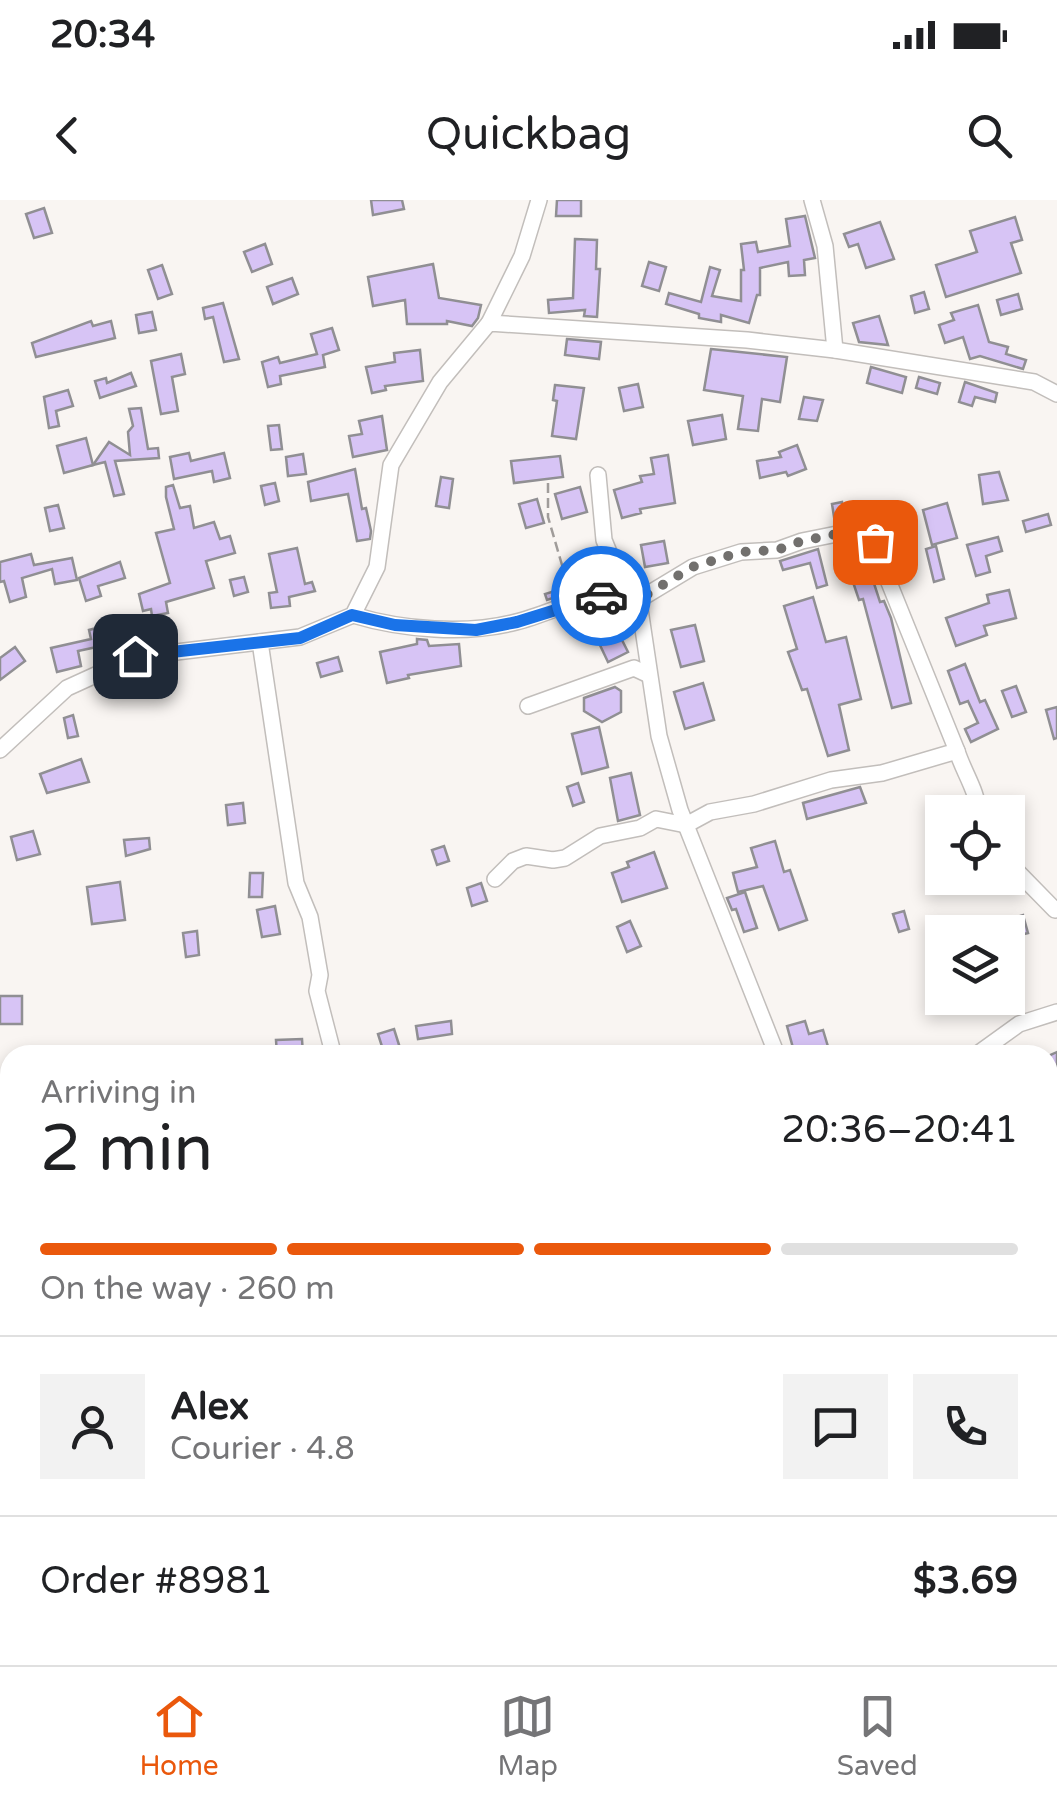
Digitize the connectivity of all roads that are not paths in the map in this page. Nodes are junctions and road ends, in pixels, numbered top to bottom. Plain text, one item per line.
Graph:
1 (539, 200) edge
2 (812, 200) edge
3 (489, 324) junction
4 (835, 350) junction
5 (1057, 394) edge
6 (598, 475) dead end
7 (631, 598) junction
8 (352, 615) junction
9 (260, 642) junction
10 (649, 674) junction
11 (528, 706) dead end
12 (0, 750) edge
13 (957, 751) junction
14 (975, 795) edge
15 (686, 825) junction
16 (495, 879) dead end
17 (1025, 879) edge
18 (1056, 910) edge
19 (1057, 1012) edge
20 (331, 1045) edge
21 (773, 1045) edge
22 (990, 1045) edge

1 - 3 street
2 - 4 street
3 - 4 street
3 - 8 street
4 - 5 street
6 - 7 street
7 - 8 street
7 - 10 street
7 - 13 street
8 - 9 street
9 - 12 street
9 - 20 street
10 - 11 street
10 - 15 street
13 - 14 street
13 - 15 street
15 - 16 street
15 - 21 street
17 - 18 street
19 - 22 street

